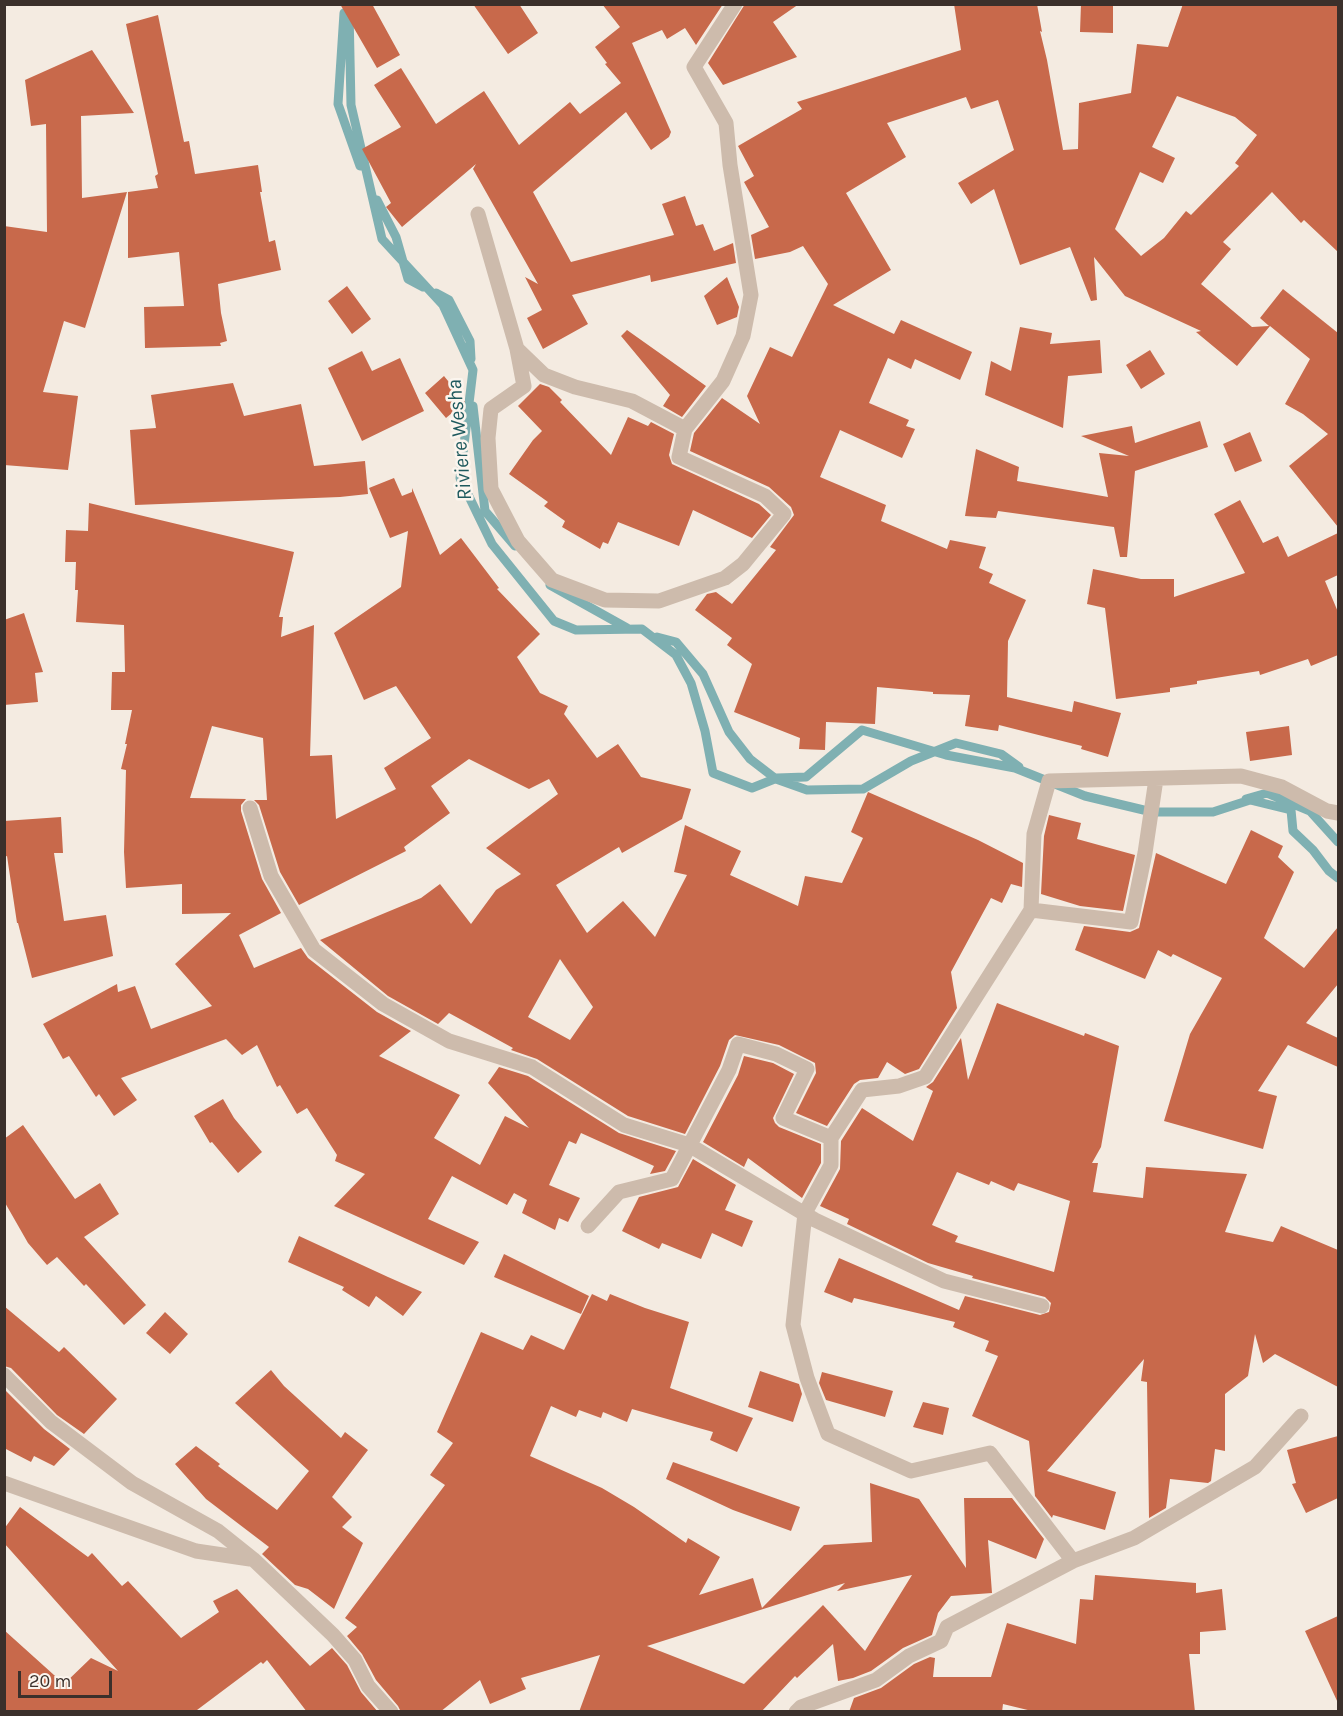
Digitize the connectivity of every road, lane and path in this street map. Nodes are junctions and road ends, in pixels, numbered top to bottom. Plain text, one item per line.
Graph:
1 (735, 4) edge
2 (478, 214) dead end
3 (517, 349) junction
4 (685, 429) junction
5 (1155, 779) junction
6 (250, 808) dead end
7 (1338, 813) edge
8 (1030, 910) junction
9 (831, 1138) junction
10 (689, 1145) junction
11 (805, 1214) junction
12 (588, 1226) dead end
13 (1042, 1306) dead end
14 (4, 1375) edge
15 (1301, 1416) dead end
16 (4, 1483) edge
17 (253, 1559) junction
18 (1073, 1561) junction
19 (391, 1712) edge
20 (796, 1712) edge

1 - 4 street
2 - 3 street
3 - 4 street
3 - 4 street
5 - 7 street
5 - 8 street
5 - 8 street
6 - 10 street
8 - 9 street
9 - 10 street
9 - 11 street
10 - 11 street
10 - 12 street
11 - 13 street
11 - 18 street
14 - 17 street
15 - 18 street
16 - 17 street
17 - 19 street
18 - 20 street

